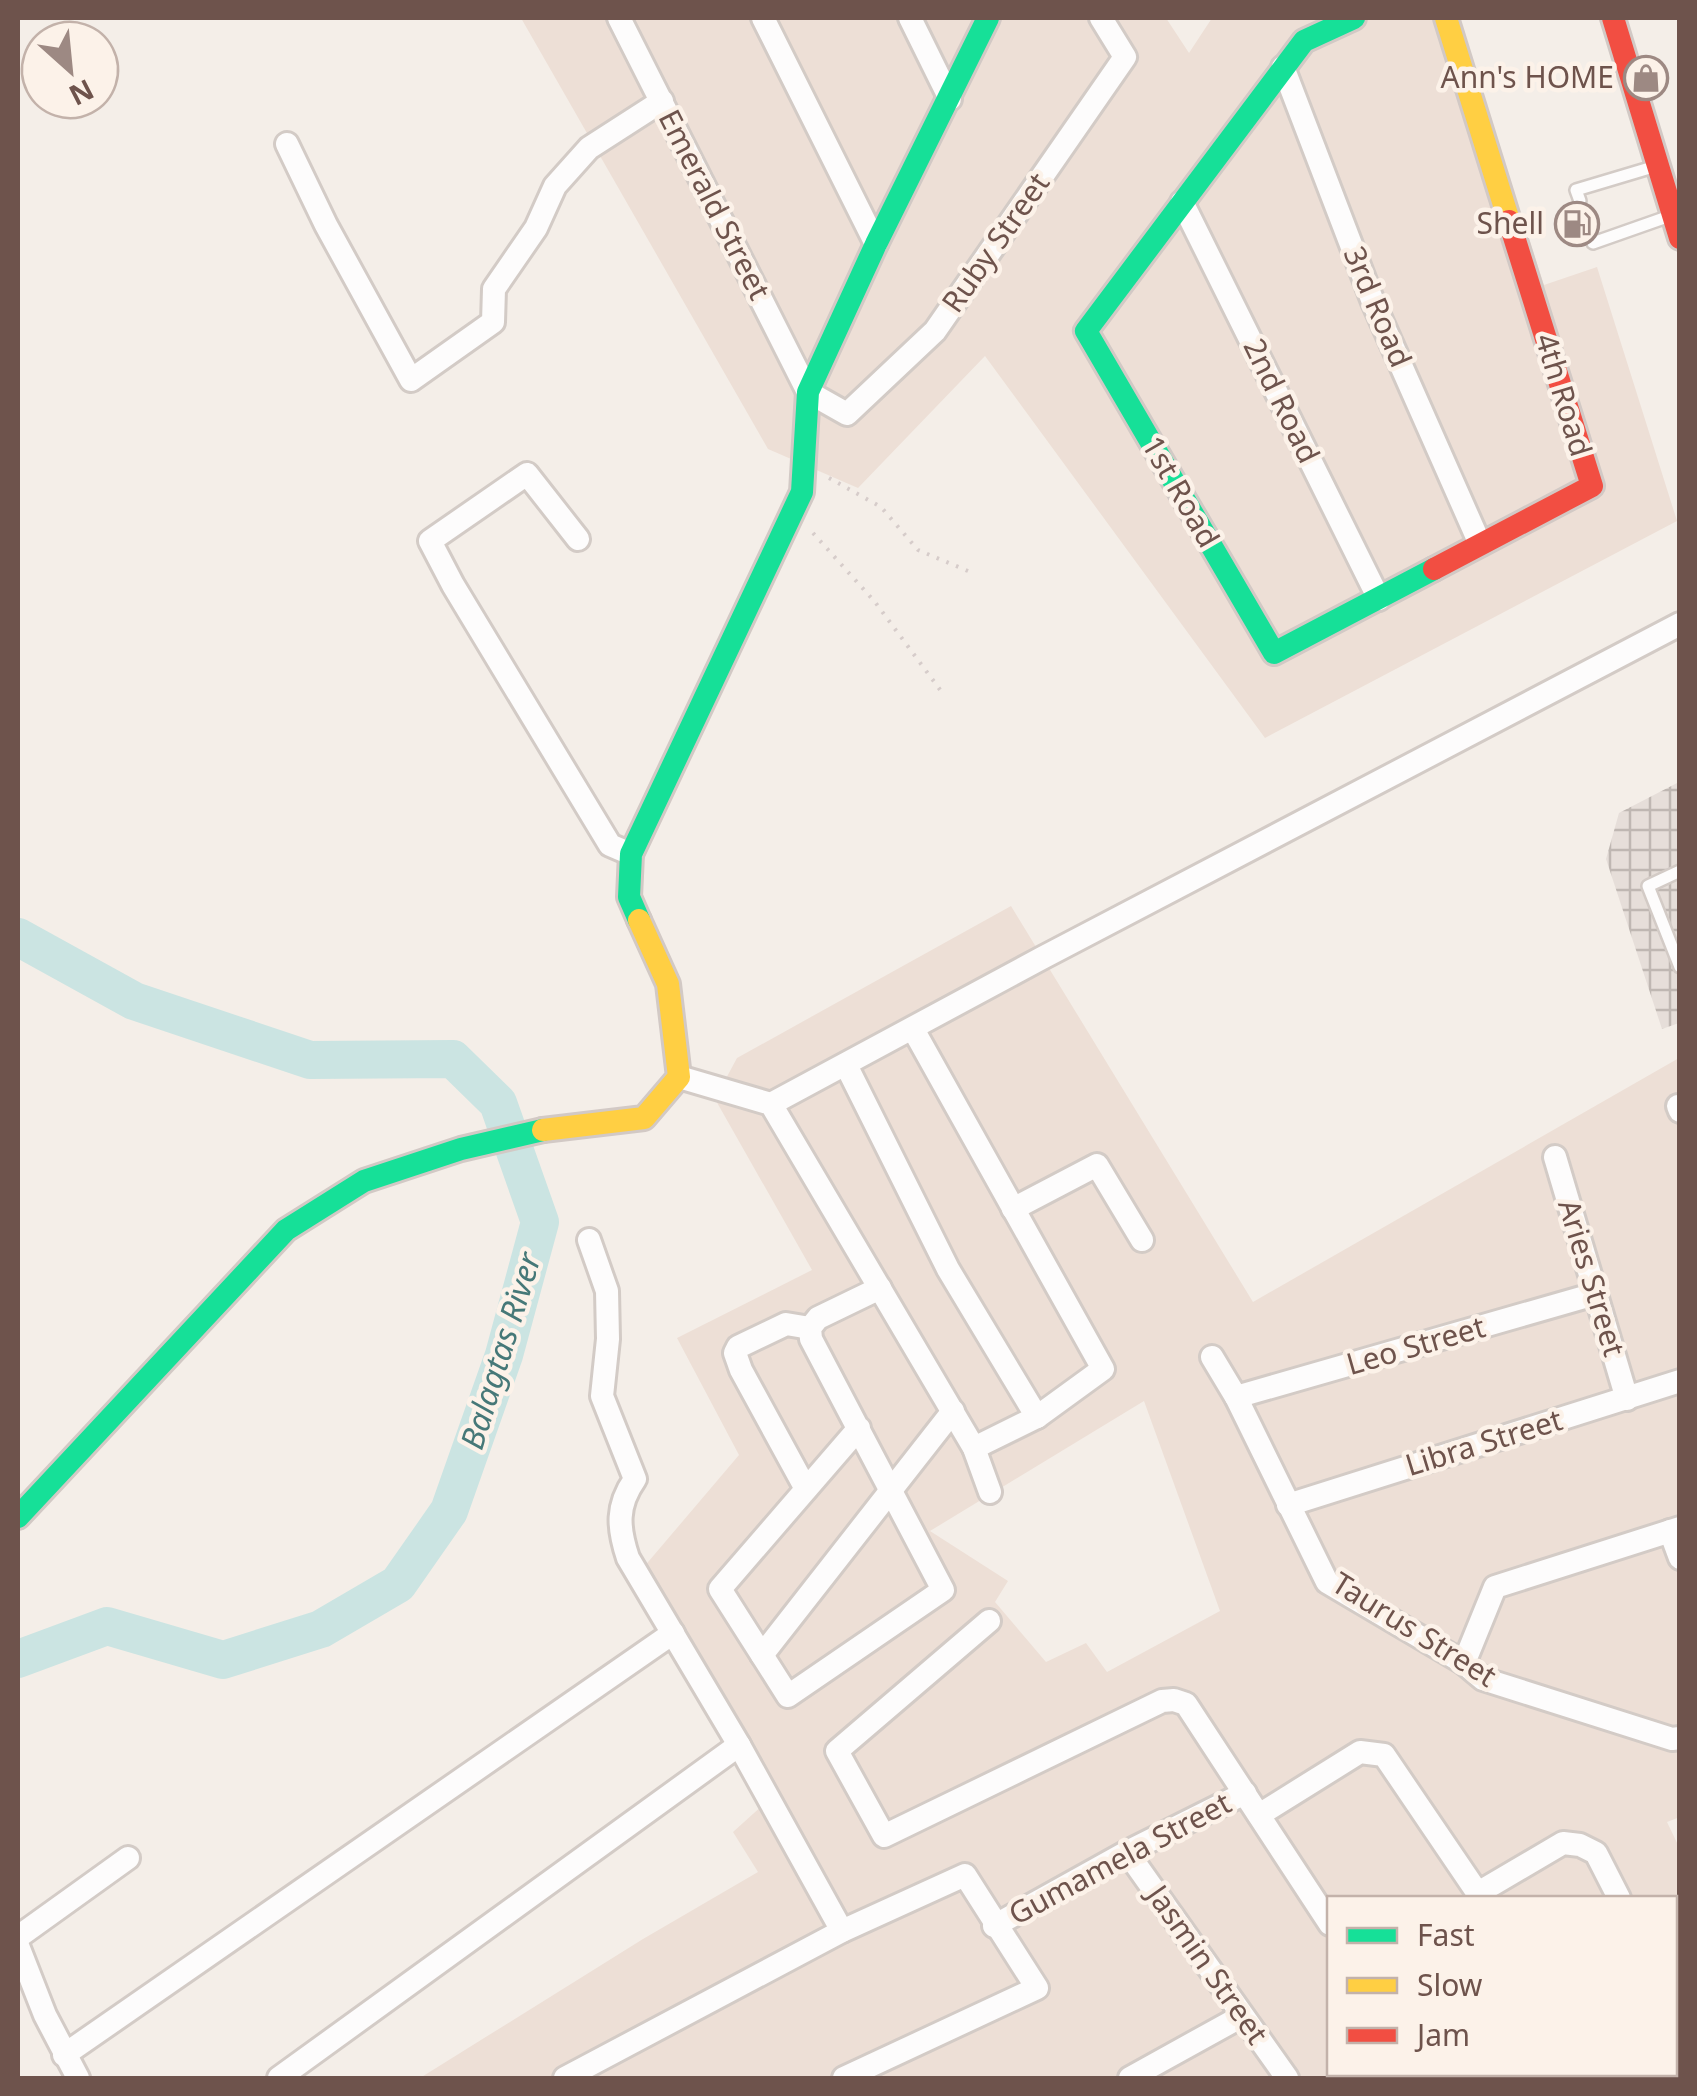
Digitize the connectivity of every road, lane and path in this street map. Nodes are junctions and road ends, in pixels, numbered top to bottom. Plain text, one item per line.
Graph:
1 (618, 18) edge
2 (764, 18) edge
3 (910, 18) edge
4 (988, 18) edge
5 (1101, 18) edge
6 (1354, 18) edge
7 (1446, 18) edge
8 (1612, 18) edge
9 (1283, 67) junction
10 (950, 99) junction
11 (662, 101) junction
12 (287, 144) dead end
13 (1657, 166) junction
14 (1580, 201) dead end
15 (1182, 202) junction
16 (1672, 215) junction
17 (1588, 227) dead end
18 (1680, 238) edge
19 (876, 244) junction
20 (808, 392) junction
21 (802, 466) junction
22 (794, 510) junction
23 (578, 538) dead end
24 (1480, 544) junction
25 (968, 571) dead end
26 (1379, 599) junction
27 (1680, 624) edge
28 (1274, 654) joint
29 (941, 691) dead end
30 (631, 854) junction
31 (1680, 871) edge
32 (1680, 967) edge
33 (912, 1028) junction
34 (846, 1065) junction
35 (678, 1077) junction
36 (771, 1104) junction
37 (1555, 1157) dead end
38 (1013, 1209) junction
39 (589, 1240) dead end
40 (1142, 1240) dead end
41 (880, 1288) junction
42 (1596, 1294) junction
43 (810, 1328) junction
44 (1212, 1357) dead end
45 (1680, 1382) edge
46 (1236, 1398) junction
47 (1627, 1398) junction
48 (952, 1412) junction
49 (1037, 1417) junction
50 (859, 1428) junction
51 (974, 1448) junction
52 (891, 1487) junction
53 (806, 1489) junction
54 (990, 1492) dead end
55 (1288, 1505) junction
56 (18, 1516) edge
57 (1675, 1530) edge
58 (1680, 1558) edge
59 (989, 1621) dead end
60 (674, 1633) junction
61 (762, 1655) junction
62 (1464, 1663) junction
63 (1680, 1738) edge
64 (739, 1745) junction
65 (1245, 1793) junction
66 (1260, 1816) junction
67 (1127, 1852) junction
68 (128, 1858) dead end
69 (1480, 1896) edge
70 (1618, 1896) edge
71 (1327, 1919) edge
72 (994, 1926) junction
73 (842, 1931) junction
74 (18, 1938) edge
75 (18, 1946) edge
76 (1242, 2016) junction
77 (64, 2055) junction
78 (78, 2078) edge
79 (279, 2078) edge
80 (564, 2078) edge
81 (844, 2078) edge
82 (1130, 2078) edge
83 (1287, 2078) edge

1 - 11 street, Emerald Street
2 - 19 street
3 - 10 street
4 - 10 street
5 - 20 street, Ruby Street
6 - 9 street
7 - 24 street, 4th Road
8 - 13 street
9 - 15 street
9 - 24 street, 3rd Road
10 - 19 street
11 - 12 street
11 - 20 street, Emerald Street
13 - 14 lane
13 - 16 street
15 - 26 street, 2nd Road
15 - 28 street, 1st Road
16 - 17 lane
16 - 18 street
19 - 20 street
20 - 21 street
21 - 22 street
21 - 25 path
22 - 29 path
22 - 30 street
23 - 30 street
24 - 26 street, 4th Road
26 - 28 street, 4th Road
27 - 33 street
30 - 35 street
31 - 32 lane
33 - 34 street
33 - 38 street
34 - 36 street
34 - 49 street
35 - 36 street
35 - 56 street
36 - 41 street
37 - 42 street, Aries Street
38 - 40 street
38 - 49 street
39 - 60 street
41 - 43 street
41 - 48 street
42 - 46 street, Leo Street
42 - 47 street, Aries Street
43 - 50 street
43 - 53 street
44 - 46 street, Taurus Street
45 - 47 street, Libra Street
46 - 55 street, Taurus Street
47 - 55 street, Libra Street
48 - 51 street
48 - 52 street
49 - 51 street
50 - 52 street
50 - 53 street
51 - 54 street
52 - 61 street
52 - 61 street
53 - 61 street
55 - 62 street, Taurus Street
57 - 58 street
57 - 62 street
59 - 65 street
60 - 64 street
60 - 77 street
62 - 63 street, Taurus Street
64 - 73 street
64 - 79 street
65 - 66 street
65 - 67 street, Gumamela Street
66 - 69 street
66 - 71 street
67 - 72 street, Gumamela Street
67 - 76 street, Jasmin Street
68 - 74 street
69 - 70 street
72 - 73 street
72 - 81 street
73 - 80 street
75 - 77 street
76 - 82 street
76 - 83 street, Jasmin Street
77 - 78 street

